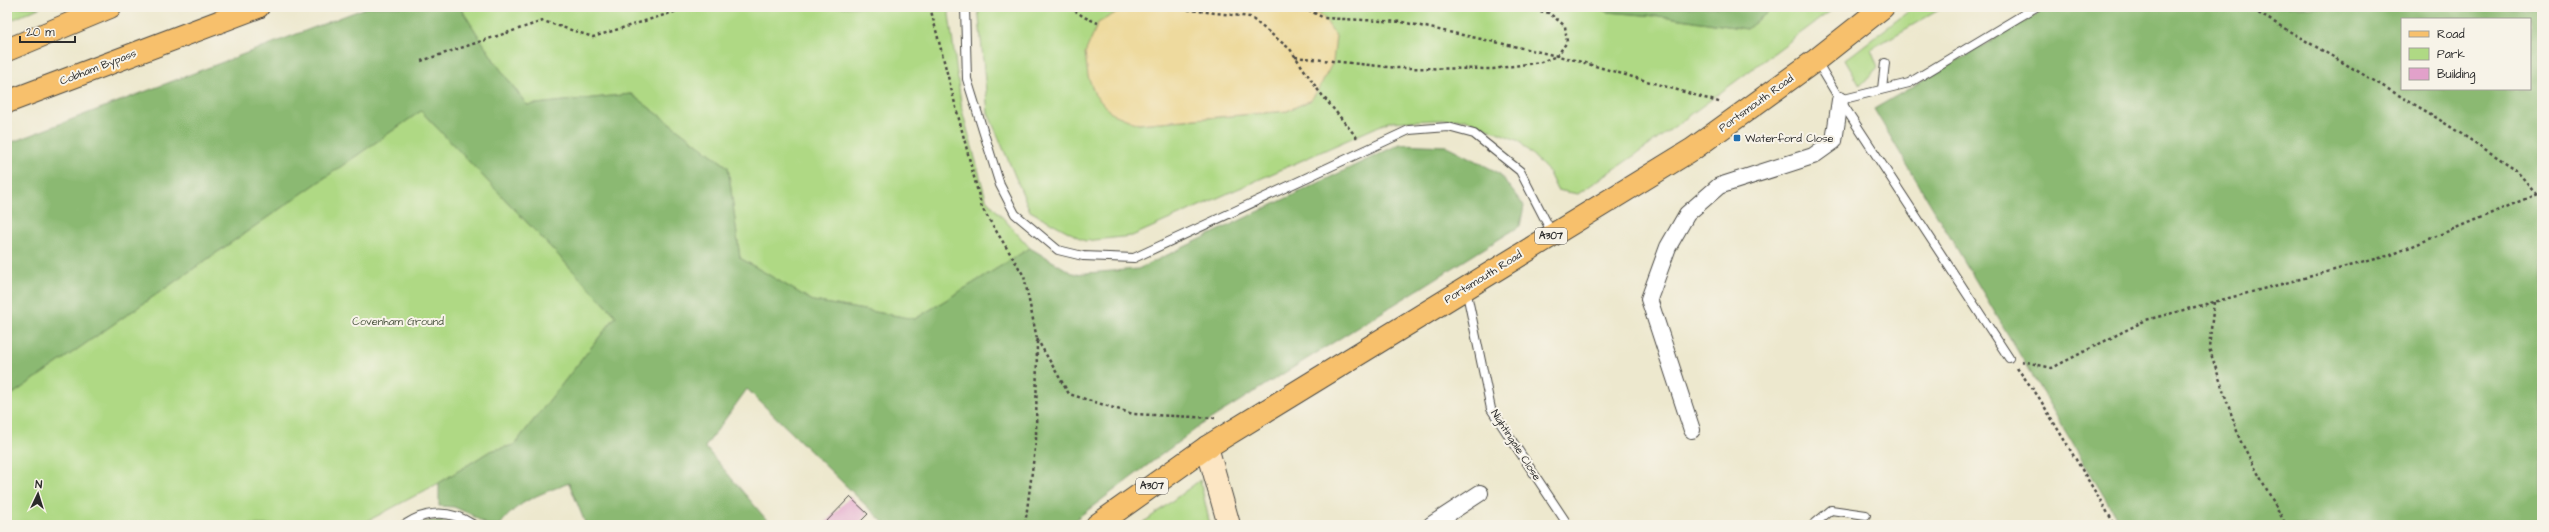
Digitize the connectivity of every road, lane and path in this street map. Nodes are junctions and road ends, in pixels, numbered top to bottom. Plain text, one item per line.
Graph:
1 (110, 7) edge
2 (258, 7) edge
3 (690, 7) edge
4 (930, 7) edge
5 (965, 7) edge
6 (1070, 7) edge
7 (1164, 7) edge
8 (1303, 7) edge
9 (1522, 7) edge
10 (1883, 7) edge
11 (2036, 7) edge
12 (2248, 7) edge
13 (1098, 23) dead end
14 (7, 50) edge
15 (1557, 56) junction
16 (1295, 57) junction
17 (1816, 60) junction
18 (421, 61) dead end
19 (1885, 63) dead end
20 (1882, 89) junction
21 (1840, 100) junction
22 (7, 102) edge
23 (1745, 111) junction
24 (1355, 135) dead end
25 (2536, 192) junction
26 (2542, 192) edge
27 (2542, 200) edge
28 (1553, 234) junction
29 (1466, 288) junction
30 (2214, 302) junction
31 (1037, 339) junction
32 (2009, 358) junction
33 (1219, 418) dead end
34 (1692, 430) dead end
35 (1207, 447) junction
36 (1480, 494) dead end
37 (1866, 515) dead end
38 (1435, 524) edge
39 (404, 525) edge
40 (474, 525) edge
41 (1025, 525) edge
42 (1097, 525) edge
43 (1229, 525) edge
44 (1568, 525) edge
45 (1812, 525) edge
46 (2115, 525) edge
47 (2286, 525) edge

1 - 14 main road
2 - 22 main road, Cobham Bypass
3 - 18 path
4 - 31 path
5 - 28 lane
6 - 13 path
7 - 16 path
8 - 15 path
9 - 15 path
10 - 17 main road, Portsmouth Road / A307
11 - 20 lane
12 - 25 path
15 - 16 path
15 - 23 path
16 - 24 path
17 - 21 lane
17 - 23 main road, Portsmouth Road / A307
19 - 20 lane
20 - 21 lane
21 - 32 lane
21 - 34 street
23 - 28 main road, Portsmouth Road / A307
25 - 26 path
25 - 27 path
25 - 30 path
28 - 29 main road, Portsmouth Road / A307
29 - 35 main road, Portsmouth Road / A307
29 - 44 lane, Nightingale Close
30 - 32 path
30 - 47 path
31 - 33 path
31 - 41 path
32 - 46 path
35 - 42 main road, Portsmouth Road / A307
35 - 43 street
36 - 38 street
37 - 45 lane
39 - 40 lane

